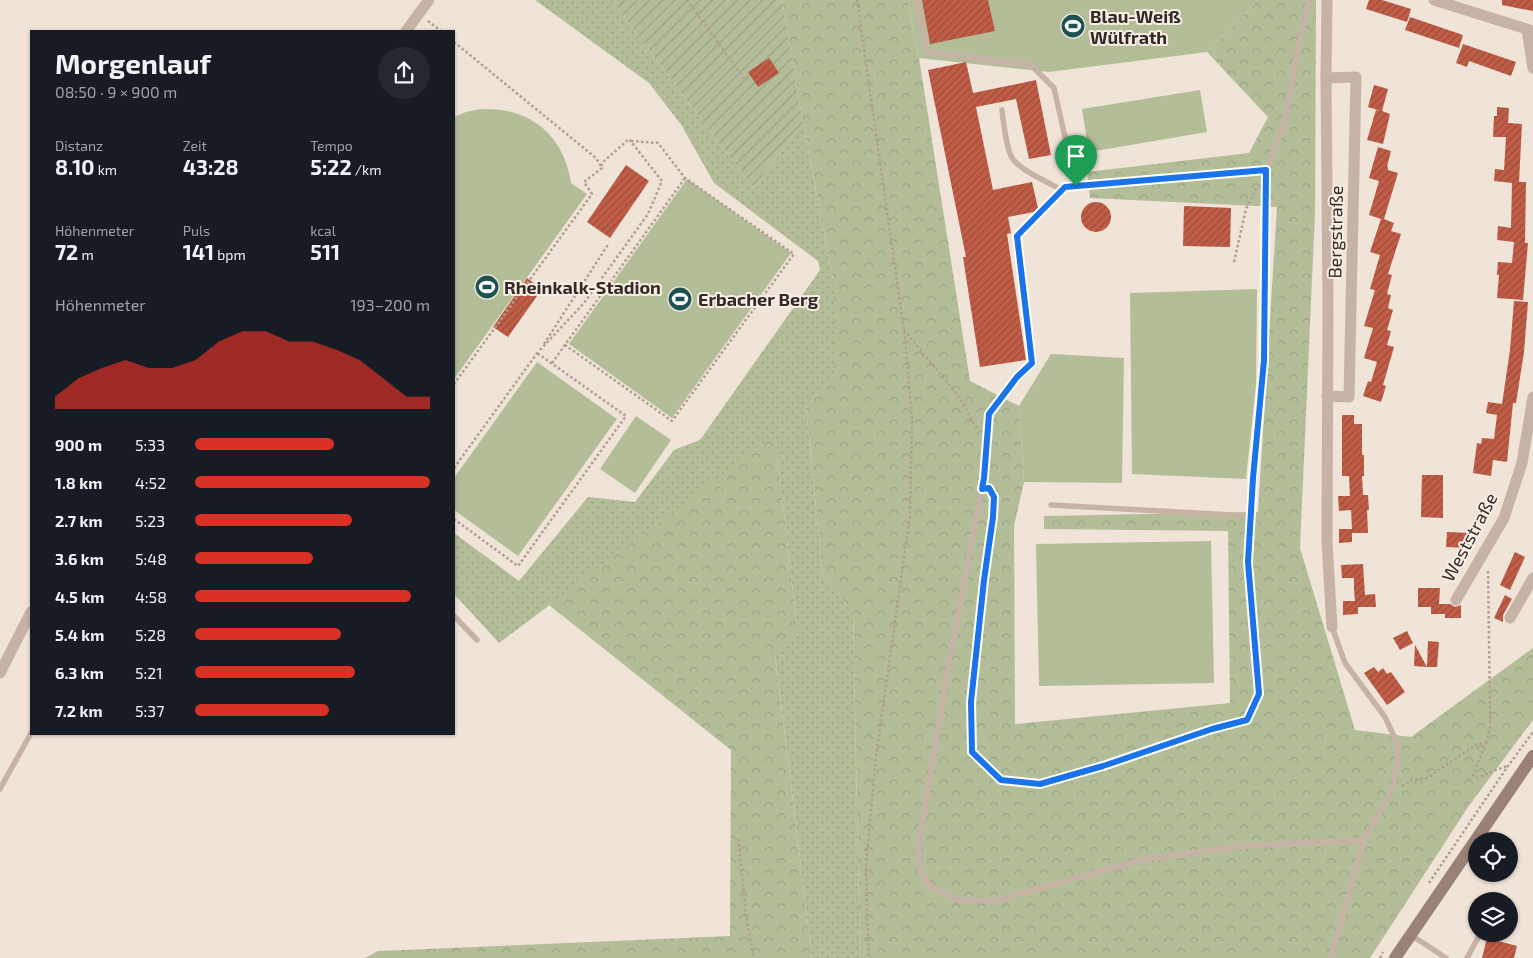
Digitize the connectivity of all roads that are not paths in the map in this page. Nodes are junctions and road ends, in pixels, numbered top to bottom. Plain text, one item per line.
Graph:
1 (429, 0) edge
2 (917, 0) edge
3 (1309, 0) edge
4 (1327, 0) edge
5 (1434, 0) edge
6 (407, 30) edge
7 (1530, 30) edge
8 (1533, 68) edge
9 (1326, 78) junction
10 (1002, 110) dead end
11 (1266, 170) junction
12 (1076, 186) junction
13 (1062, 190) junction
14 (1327, 396) junction
15 (1533, 398) edge
16 (1522, 463) junction
17 (1533, 468) edge
18 (982, 489) junction
19 (1051, 504) dead end
20 (1251, 516) junction
21 (1533, 578) edge
22 (1456, 600) dead end
23 (30, 614) edge
24 (455, 617) edge
25 (1510, 618) dead end
26 (1332, 627) joint
27 (477, 640) dead end
28 (0, 673) edge
29 (30, 735) edge
30 (1533, 756) edge
31 (0, 788) edge
32 (1364, 840) junction
33 (1411, 935) junction
34 (1476, 942) edge
35 (1390, 954) edge
36 (1331, 958) edge
37 (1446, 958) edge
38 (1467, 958) edge

1 - 6 street
2 - 12 lane
3 - 11 lane
4 - 9 street, Bergstraße
5 - 7 street
7 - 8 street
9 - 14 street, Bergstraße
9 - 14 street, Bergstraße
10 - 13 lane
11 - 12 lane
11 - 20 lane
12 - 13 lane
13 - 18 lane
14 - 26 street, Bergstraße
15 - 16 street, Weststraße
16 - 17 street
16 - 22 street, Weststraße
18 - 20 lane
18 - 32 lane
19 - 20 lane
21 - 25 street
23 - 28 street
24 - 27 lane
26 - 32 lane
29 - 31 lane
30 - 33 street
32 - 36 lane
33 - 35 street
33 - 37 lane
34 - 38 lane

